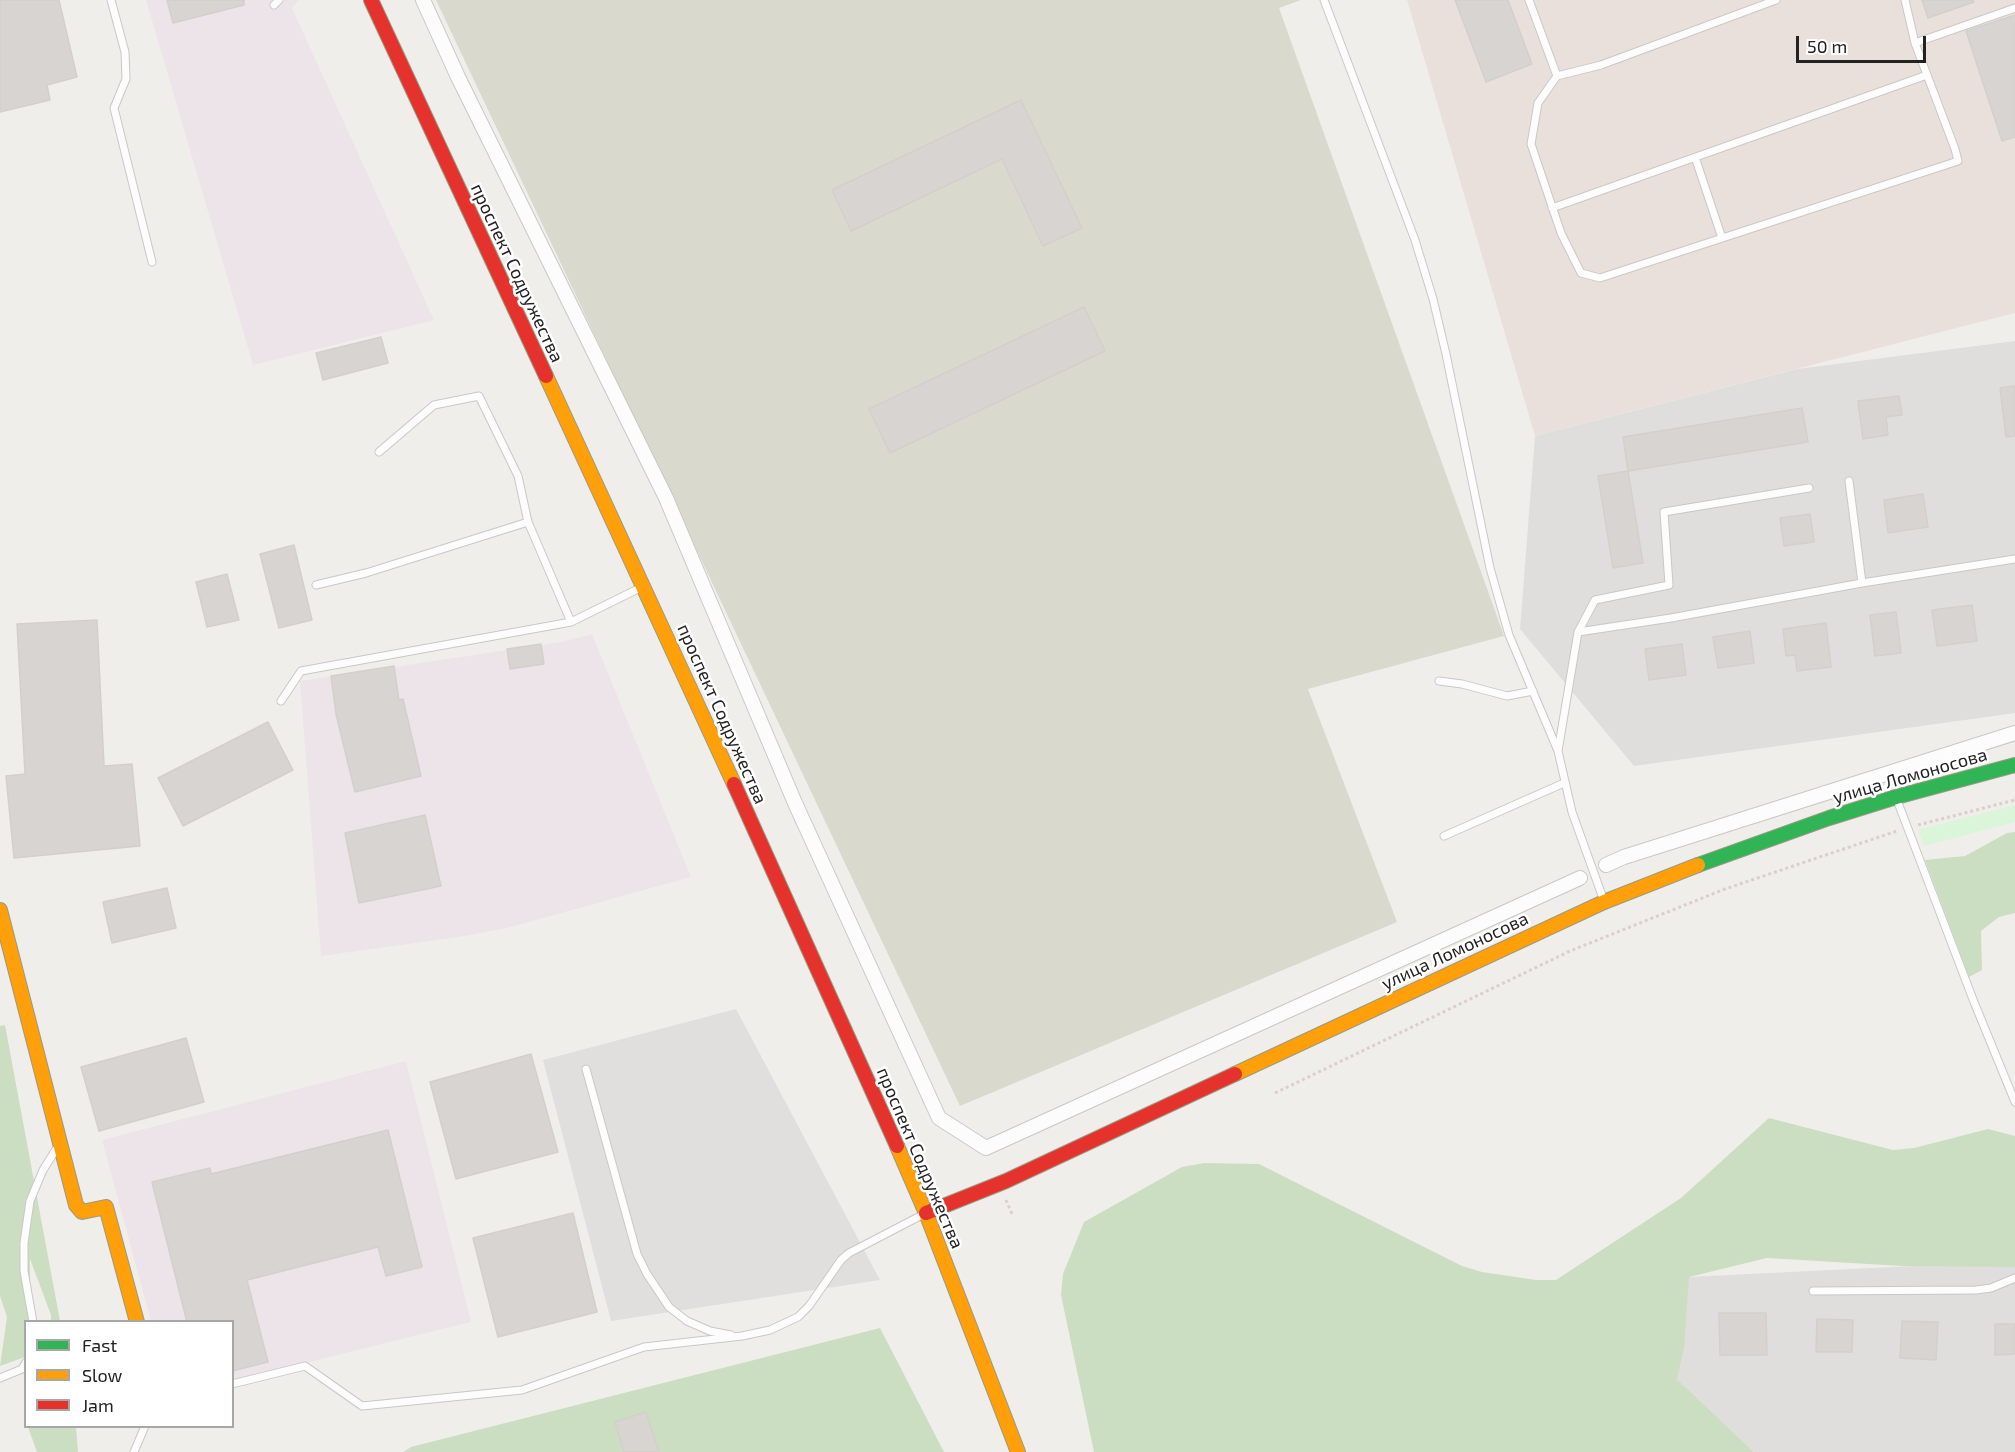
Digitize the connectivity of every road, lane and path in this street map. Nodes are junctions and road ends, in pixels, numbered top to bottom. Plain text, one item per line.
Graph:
1 (111, 0) edge
2 (371, 0) edge
3 (423, 0) edge
4 (1324, 0) edge
5 (1529, 0) edge
6 (1776, 0) edge
7 (1905, 0) edge
8 (2015, 8) edge
9 (1915, 43) junction
10 (1927, 75) junction
11 (1557, 76) junction
12 (1695, 157) junction
13 (1552, 208) junction
14 (1722, 238) junction
15 (152, 262) dead end
16 (379, 452) dead end
17 (1849, 481) dead end
18 (1809, 488) dead end
19 (528, 522) junction
20 (2015, 560) edge
21 (1862, 583) junction
22 (316, 585) dead end
23 (644, 586) junction
24 (571, 622) junction
25 (1578, 632) junction
26 (1439, 681) dead end
27 (1533, 691) junction
28 (281, 701) dead end
29 (2015, 733) edge
30 (1558, 752) junction
31 (2015, 765) edge
32 (1564, 783) junction
33 (1896, 797) junction
34 (2015, 800) edge
35 (1907, 828) junction
36 (1444, 836) dead end
37 (1606, 865) dead end
38 (1580, 878) dead end
39 (1604, 902) junction
40 (0, 910) edge
41 (586, 1069) dead end
42 (1275, 1093) dead end
43 (2015, 1102) edge
44 (60, 1143) junction
45 (926, 1213) junction
46 (2015, 1278) edge
47 (1814, 1291) dead end
48 (33, 1320) edge
49 (136, 1320) edge
50 (742, 1336) junction
51 (24, 1366) edge
52 (0, 1378) edge
53 (234, 1384) edge
54 (144, 1428) edge
55 (134, 1452) edge
56 (1018, 1452) edge

1 - 15 lane
2 - 23 street, проспект Содружества
3 - 38 street
4 - 27 lane
5 - 11 lane
6 - 11 lane
7 - 9 lane
8 - 9 lane
9 - 10 lane
10 - 12 lane
10 - 14 lane
11 - 13 lane
12 - 13 lane
12 - 14 lane
13 - 14 lane
16 - 19 lane
17 - 21 lane
18 - 25 lane
19 - 22 lane
19 - 24 lane
20 - 21 lane
21 - 25 lane
23 - 24 lane
23 - 45 street, проспект Содружества
24 - 28 lane
25 - 30 lane
26 - 27 lane
27 - 30 lane
29 - 37 street
30 - 32 lane
31 - 33 street, улица Ломоносова
32 - 36 lane
32 - 39 lane
33 - 35 lane
33 - 39 street, улица Ломоносова
34 - 35 path
35 - 42 path
35 - 43 lane
39 - 45 street, улица Ломоносова
40 - 44 street
41 - 50 lane
44 - 48 lane
44 - 49 street
45 - 50 lane
45 - 56 street, проспект Содружества
46 - 47 lane
50 - 53 lane
51 - 52 lane
54 - 55 lane

